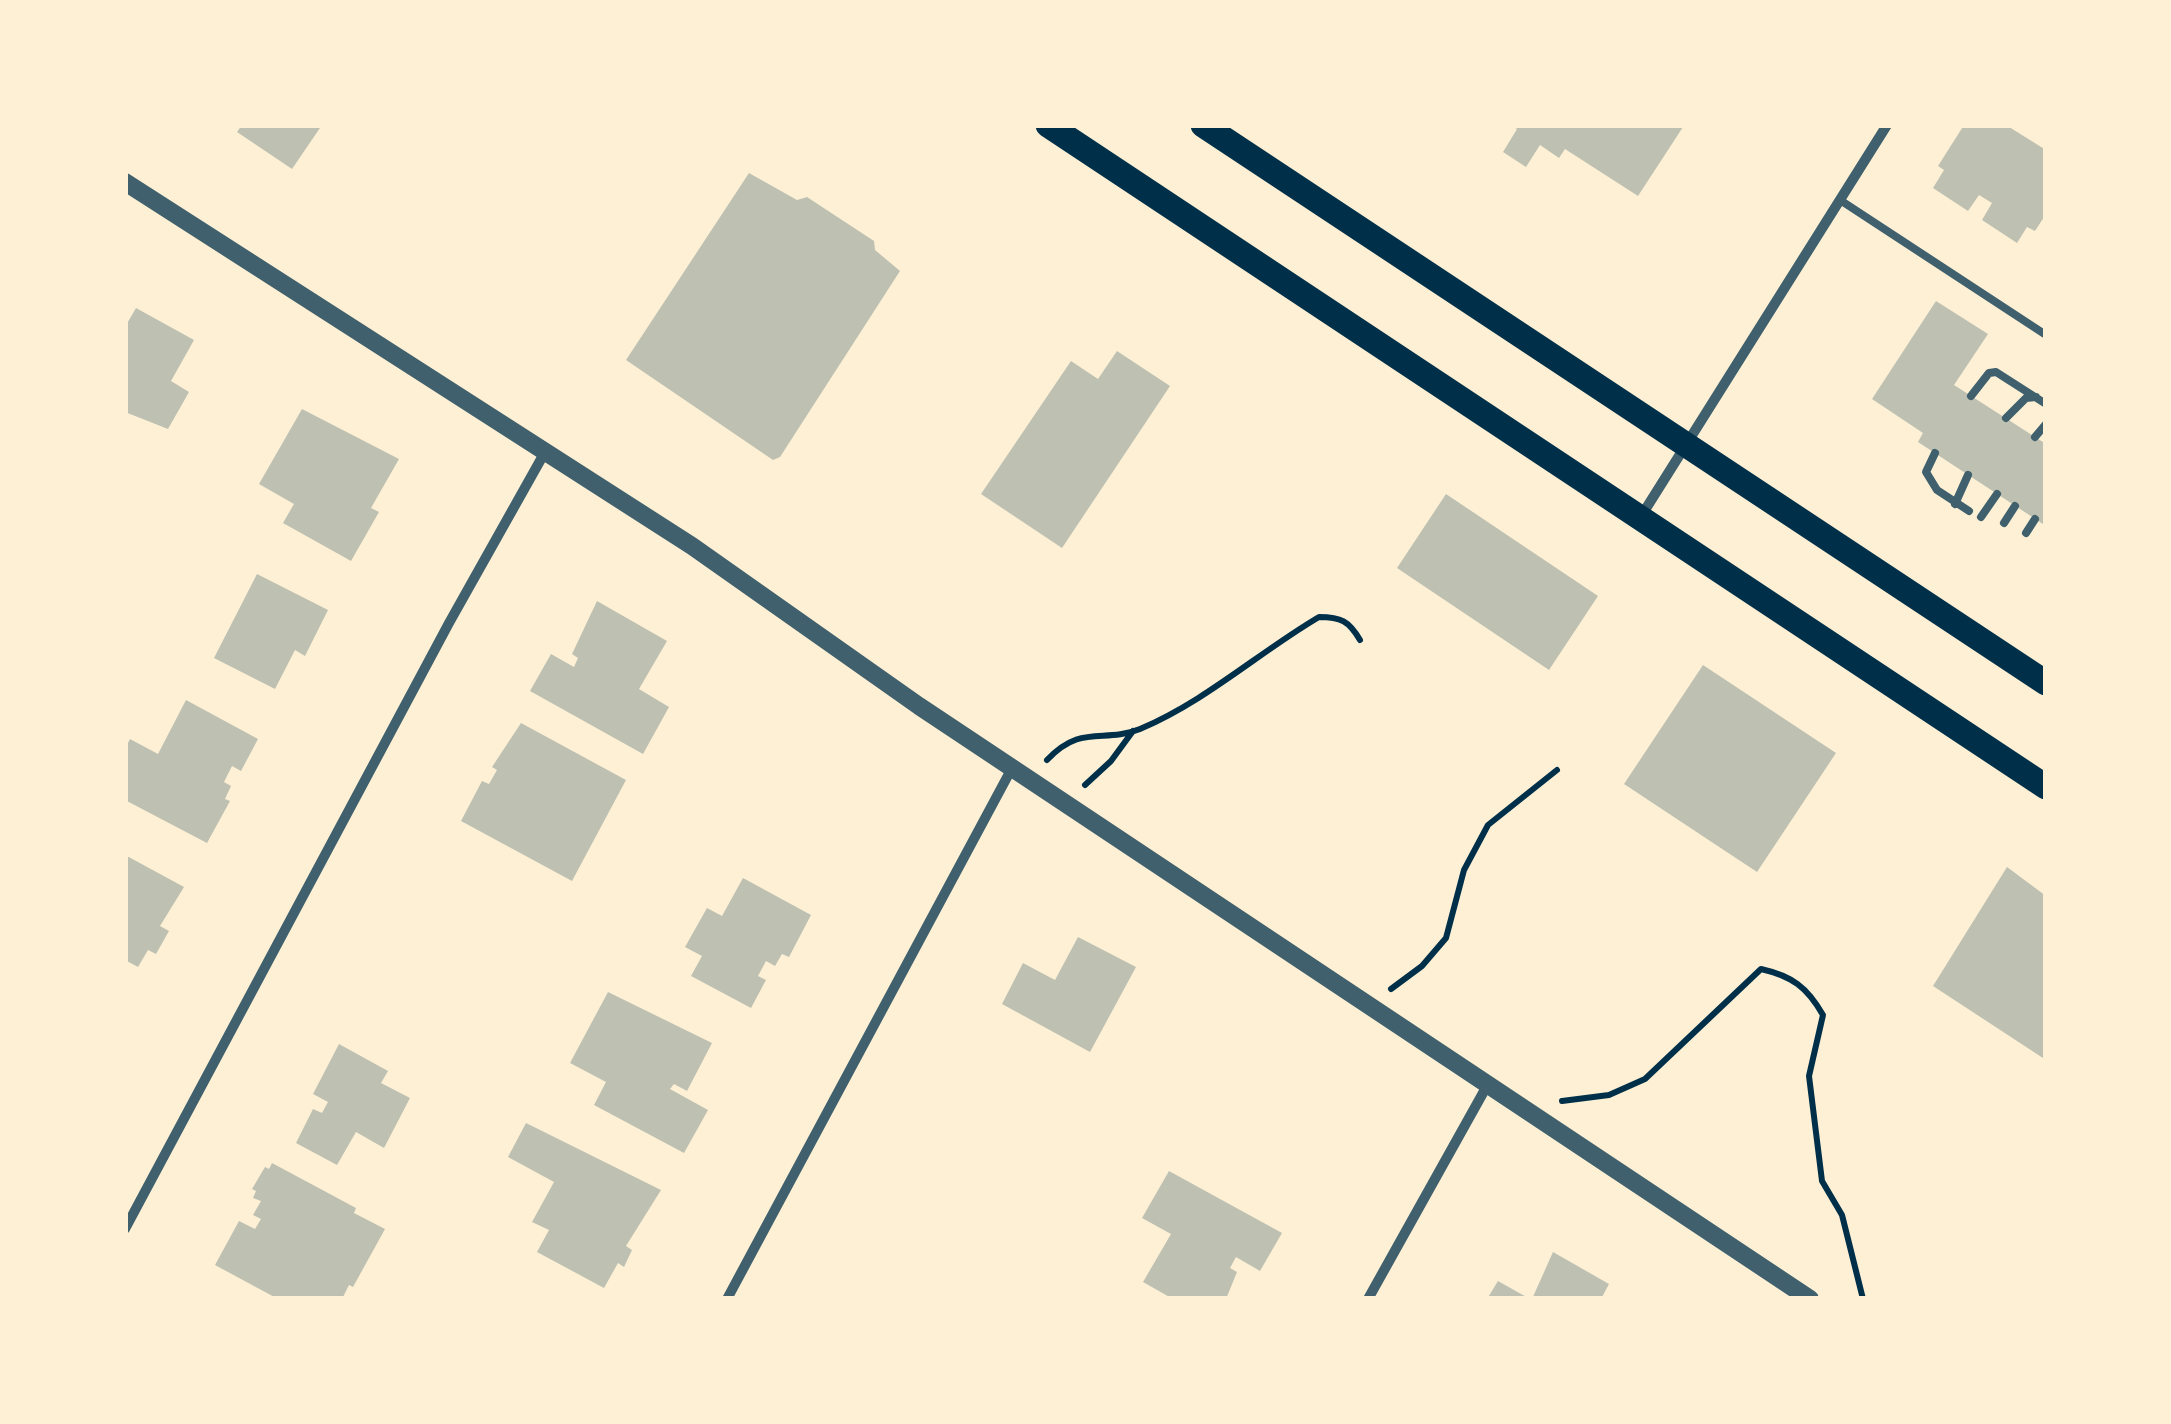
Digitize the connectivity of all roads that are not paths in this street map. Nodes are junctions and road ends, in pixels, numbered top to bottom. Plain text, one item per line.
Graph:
1 (1048, 125) edge
2 (1203, 125) edge
3 (1887, 125) edge
4 (125, 182) edge
5 (1840, 200) junction
6 (2046, 334) edge
7 (1972, 396) dead end
8 (2036, 397) junction
9 (2046, 404) edge
10 (2006, 418) dead end
11 (2046, 424) edge
12 (2035, 437) dead end
13 (1686, 445) junction
14 (545, 452) junction
15 (1935, 453) dead end
16 (1968, 475) dead end
17 (1997, 494) dead end
18 (1955, 504) junction
19 (2015, 506) dead end
20 (1969, 511) dead end
21 (1981, 518) dead end
22 (1640, 519) junction
23 (2035, 519) dead end
24 (2004, 523) dead end
25 (2026, 533) dead end
26 (2046, 683) edge
27 (1012, 768) junction
28 (2046, 787) edge
29 (1488, 1084) junction
30 (125, 1229) edge
31 (727, 1299) edge
32 (1368, 1299) edge
33 (1810, 1299) edge

1 - 22 main road
2 - 13 main road
3 - 5 street
4 - 14 street
5 - 6 lane
5 - 13 street
7 - 8 lane
8 - 9 lane
8 - 10 lane
11 - 12 lane
13 - 22 street
13 - 26 main road
14 - 27 street
14 - 30 street
15 - 18 lane
16 - 18 lane
17 - 21 lane
18 - 20 lane
19 - 24 lane
22 - 28 main road
23 - 25 lane
27 - 29 street
27 - 31 street
29 - 32 street
29 - 33 street

